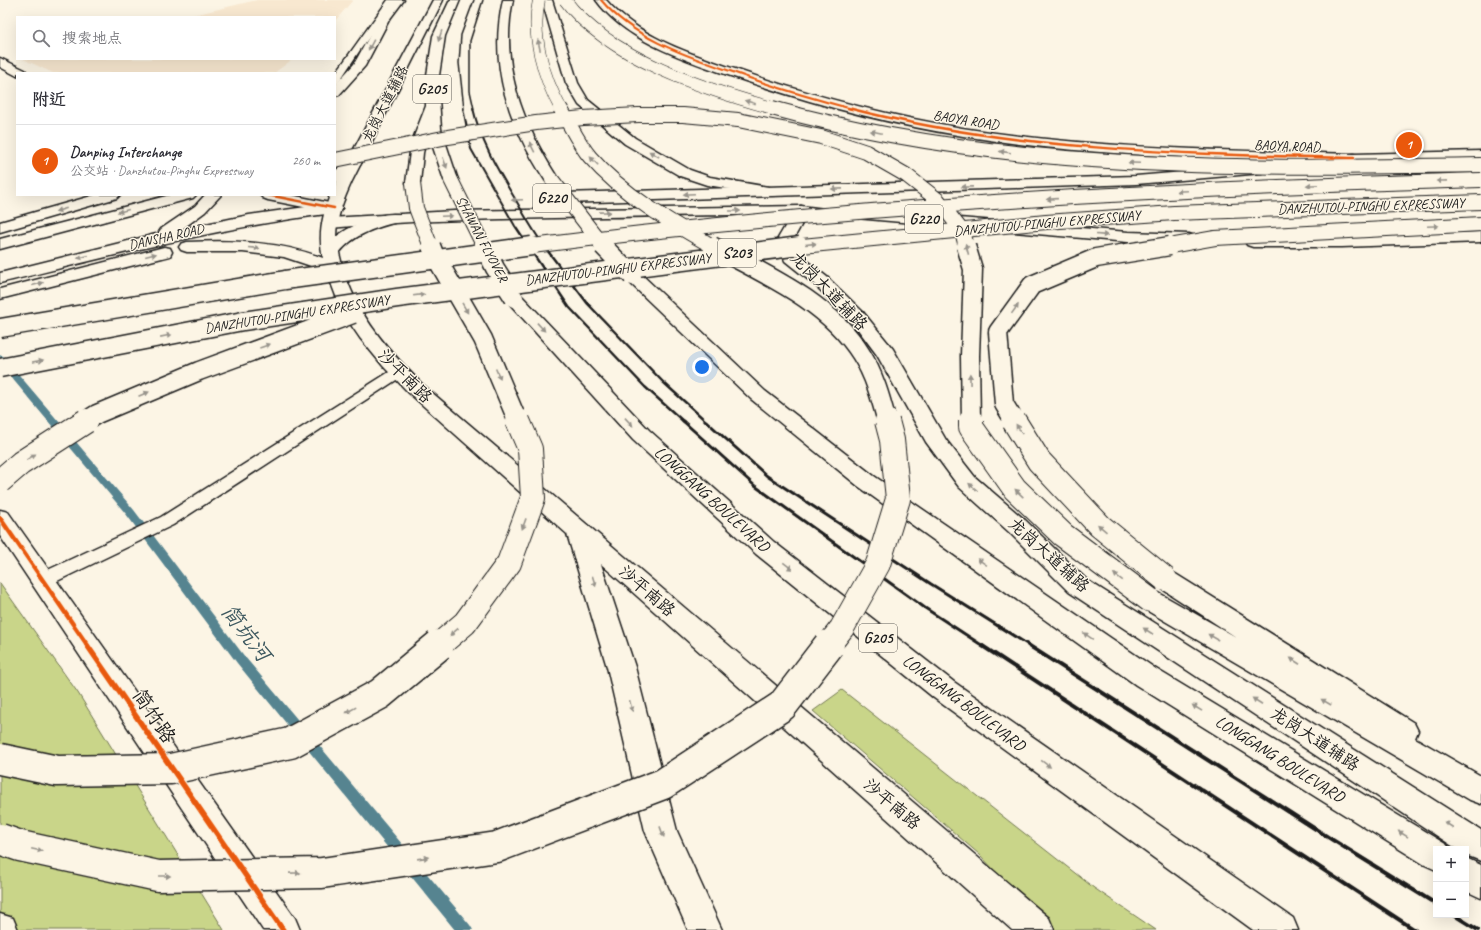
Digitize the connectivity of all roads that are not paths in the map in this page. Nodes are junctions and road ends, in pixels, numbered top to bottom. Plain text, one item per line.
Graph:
1 (392, 0) edge
2 (399, 0) edge
3 (438, 0) edge
4 (455, 0) edge
5 (508, 0) edge
6 (547, 0) edge
7 (566, 0) edge
8 (601, 0) edge
9 (529, 3) edge
10 (503, 27) junction
11 (0, 62) edge
12 (19, 72) edge
13 (336, 79) edge
14 (336, 91) edge
15 (432, 106) junction
16 (373, 126) junction
17 (1122, 149) junction
18 (336, 154) edge
19 (1481, 155) edge
20 (1354, 158) junction
21 (336, 160) edge
22 (355, 162) junction
23 (1481, 165) edge
24 (336, 177) edge
25 (1151, 179) junction
26 (1481, 180) edge
27 (770, 191) junction
28 (108, 196) edge
29 (184, 196) edge
30 (212, 196) edge
31 (279, 196) edge
32 (302, 198) edge
33 (550, 198) dead end
34 (502, 200) dead end
35 (1481, 202) edge
36 (801, 211) junction
37 (266, 216) junction
38 (332, 216) junction
39 (395, 218) junction
40 (1481, 224) edge
41 (0, 227) edge
42 (1481, 237) edge
43 (156, 238) junction
44 (0, 244) edge
45 (187, 247) junction
46 (333, 262) junction
47 (0, 278) edge
48 (0, 294) edge
49 (397, 298) junction
50 (514, 298) joint
51 (0, 328) edge
52 (0, 368) edge
53 (399, 372) junction
54 (0, 480) edge
55 (0, 518) edge
56 (578, 531) junction
57 (43, 580) junction
58 (1157, 590) junction
59 (0, 759) edge
60 (1481, 780) edge
61 (1481, 791) edge
62 (0, 839) edge
63 (1481, 847) edge
64 (1433, 853) edge
65 (1469, 875) edge
66 (1481, 883) edge
67 (283, 930) edge
68 (705, 930) edge
69 (1038, 930) edge
70 (1281, 930) edge

1 - 13 lane
2 -> 14 main road
3 - 16 main road, 龙岗大道辅路
4 -> 15 main road, G205
5 - 10 main road
27 -> 6 main road
23 -> 7 main road, bridge
8 - 17 main road, BAOYA ROAD
9 - 10 main road
62 -> 9 main road, bridge
64 -> 10 main road, LONGGANG BOULEVARD, bridge
11 - 12 main road
15 -> 50 main road, SHAWAN FLYOVER / G205, bridge
15 -> 59 main road, bridge
16 - 18 main road
16 - 22 main road, 龙岗大道辅路
17 - 20 main road, BAOYA ROAD
17 - 25 main road
19 - 20 main road, G220
20 - 25 main road, G220
58 -> 21 main road, bridge
22 - 24 main road
22 - 38 main road, 龙岗大道辅路
25 -> 27 main road, G220
26 -> 51 main road, DANZHUTOU-PINGHU EXPRESSWAY / S203, bridge
27 -> 33 main road, G220
28 -> 41 main road
29 -> 44 main road
30 - 43 main road
31 - 32 main road
32 - 37 main road
32 - 38 main road
34 - 38 main road
49 -> 35 main road, DANZHUTOU-PINGHU EXPRESSWAY / S203, bridge
39 -> 36 main road, G220
36 -> 42 main road, G220
63 -> 36 main road, 龙岗大道辅路
37 - 38 main road, DANSHA ROAD
37 - 43 main road, DANSHA ROAD
38 - 39 main road, G220
38 - 45 main road, DANSHA ROAD
38 - 46 main road, 沙平南路
39 - 46 main road
58 -> 40 main road, bridge
43 -> 47 main road, DANSHA ROAD
45 -> 46 main road
48 -> 45 main road, DANSHA ROAD
46 - 53 main road, 沙平南路
52 -> 49 main road, DANZHUTOU-PINGHU EXPRESSWAY / S203, bridge
54 -> 49 main road, bridge
50 -> 70 main road, LONGGANG BOULEVARD / G205
53 - 56 main road, 沙平南路
53 - 57 lane
55 - 57 main road, 简竹路
56 -> 68 main road
56 - 69 main road, 沙平南路
57 - 67 main road, 简竹路
60 -> 58 main road
61 -> 58 main road
65 - 66 main road

